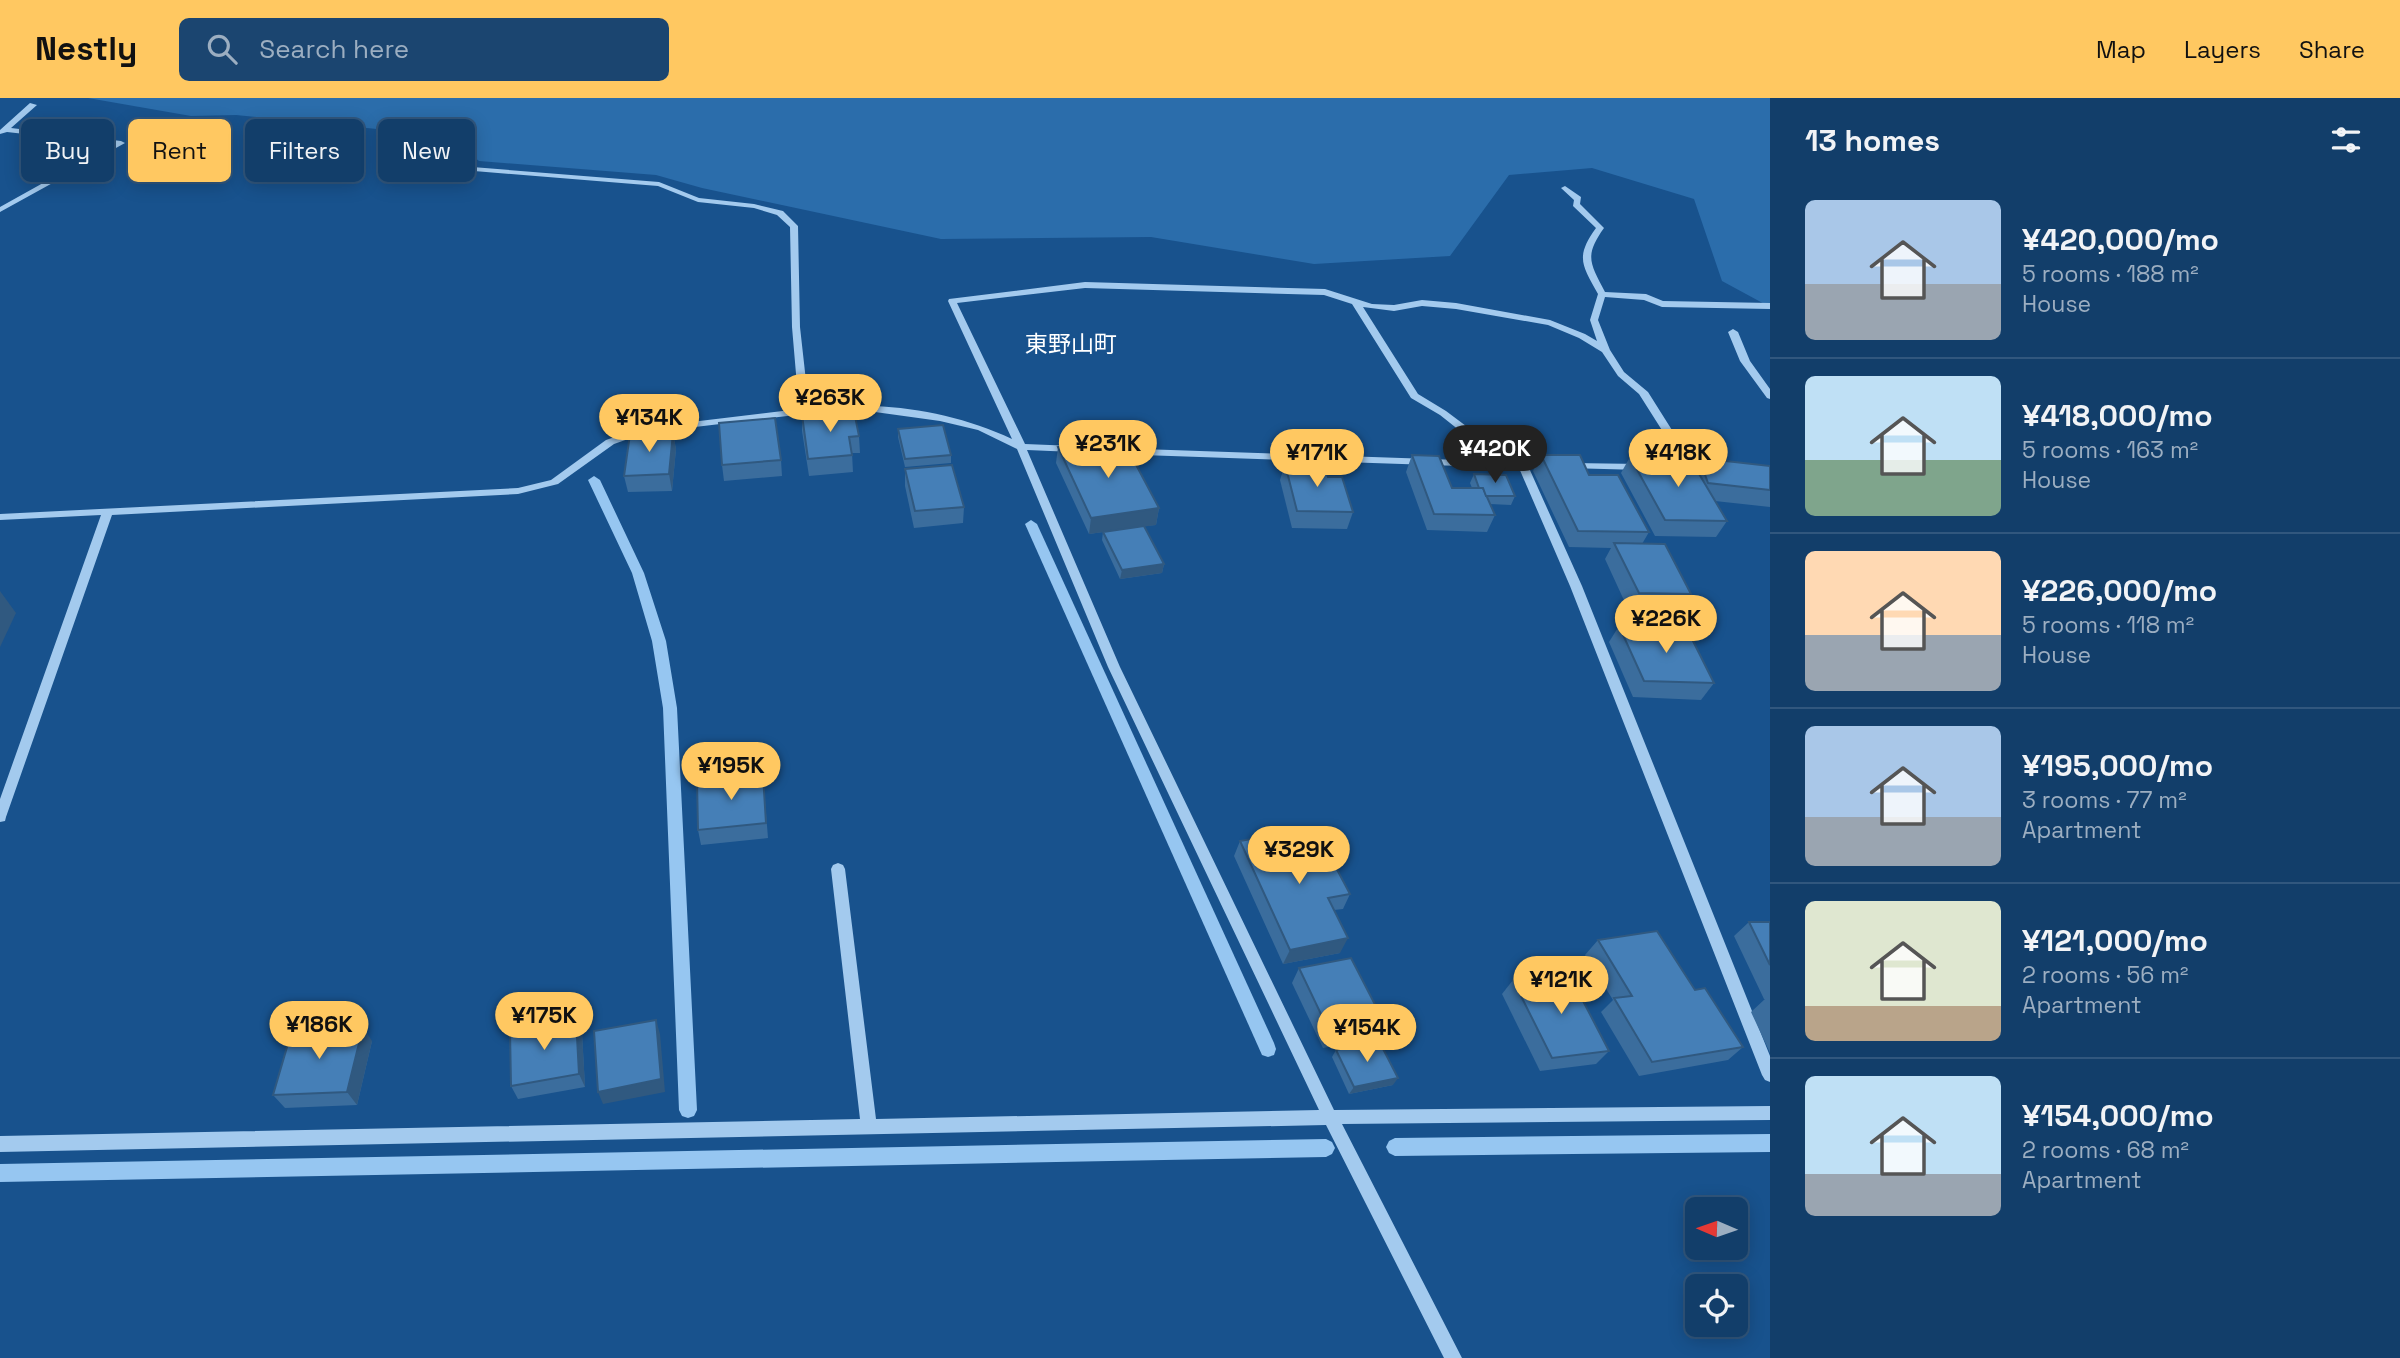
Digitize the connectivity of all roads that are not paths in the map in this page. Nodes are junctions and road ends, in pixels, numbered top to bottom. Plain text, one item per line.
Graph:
1 (33, 105) dead end
2 (3, 132) edge
3 (475, 169) edge
4 (1565, 188) dead end
5 (0, 210) edge
6 (1602, 294) junction
7 (1353, 300) junction
8 (1770, 306) edge
9 (1734, 332) dead end
10 (1605, 350) junction
11 (1770, 396) edge
12 (804, 411) junction
13 (1021, 447) junction
14 (1089, 450) edge
15 (1102, 451) edge
16 (1497, 465) junction
17 (1523, 466) junction
18 (1649, 467) edge
19 (1696, 471) edge
20 (108, 511) junction
21 (0, 517) edge
22 (0, 817) edge
23 (838, 869) dead end
24 (1770, 1075) edge
25 (1770, 1113) edge
26 (1330, 1117) junction
27 (869, 1127) junction
28 (0, 1144) edge
29 (1453, 1358) edge

1 - 2 street
2 - 5 street
3 - 12 street
4 - 6 street
6 - 8 street
6 - 10 street
7 - 10 street
7 - 13 street
7 - 16 street
9 - 11 street
10 - 19 street
12 - 13 street
12 - 20 street
13 - 14 street
13 - 26 street
15 - 16 street
16 - 17 street
17 - 18 street
17 - 24 street
20 - 21 street
20 - 22 street
23 - 27 street
25 - 26 street
26 - 27 street
26 - 29 street
27 - 28 street

